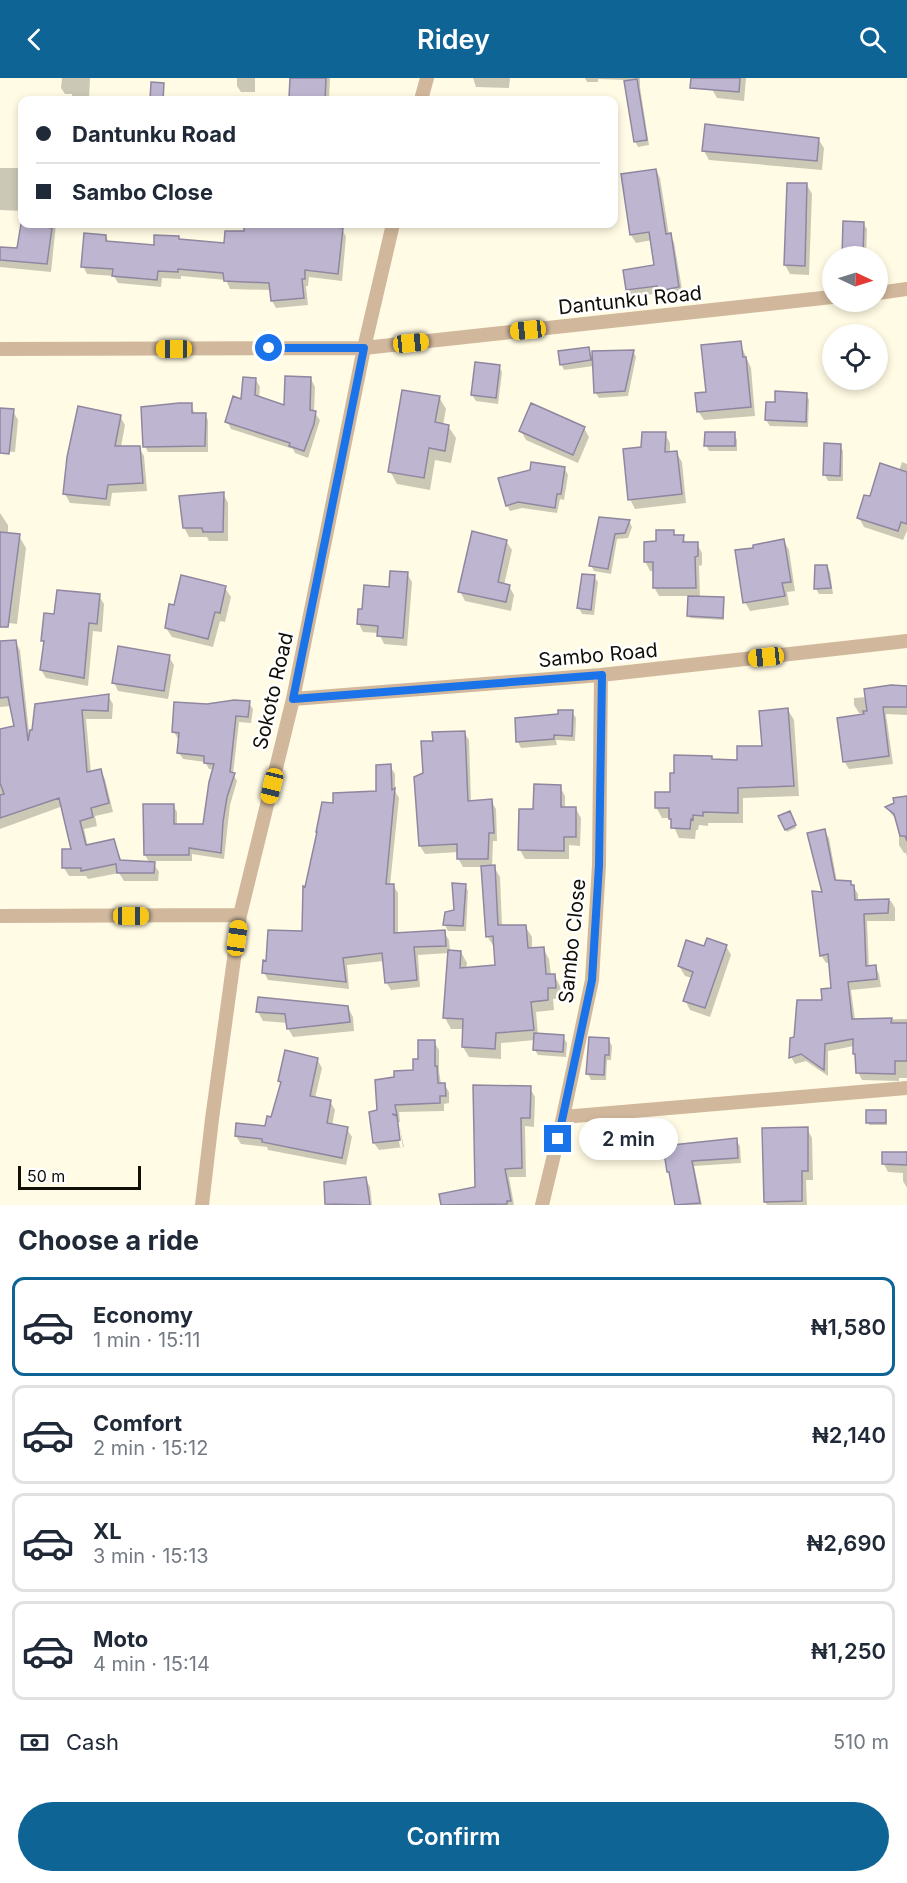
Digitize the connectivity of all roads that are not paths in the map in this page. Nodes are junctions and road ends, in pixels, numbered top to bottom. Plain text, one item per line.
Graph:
1 (427, 78) edge
2 (422, 96) edge
3 (392, 228) edge
4 (907, 289) edge
5 (888, 291) edge
6 (822, 298) edge
7 (364, 348) junction
8 (0, 349) edge
9 (907, 642) edge
10 (602, 675) junction
11 (293, 699) junction
12 (240, 915) junction
13 (0, 916) edge
14 (907, 1088) edge
15 (563, 1117) junction
16 (202, 1205) edge
17 (542, 1205) edge

1 - 2 street
3 - 7 street, Sokoto Road
4 - 5 street
6 - 7 street, Dantunku Road
7 - 8 street, Dantunku Road
7 - 11 street, Sokoto Road
9 - 10 street, Sambo Road
10 - 11 street, Sambo Road
10 - 15 street, Sambo Close
11 - 12 street, Sokoto Road
12 - 13 street
12 - 16 street, Sokoto Road
14 - 15 street
15 - 17 street, Sambo Close

